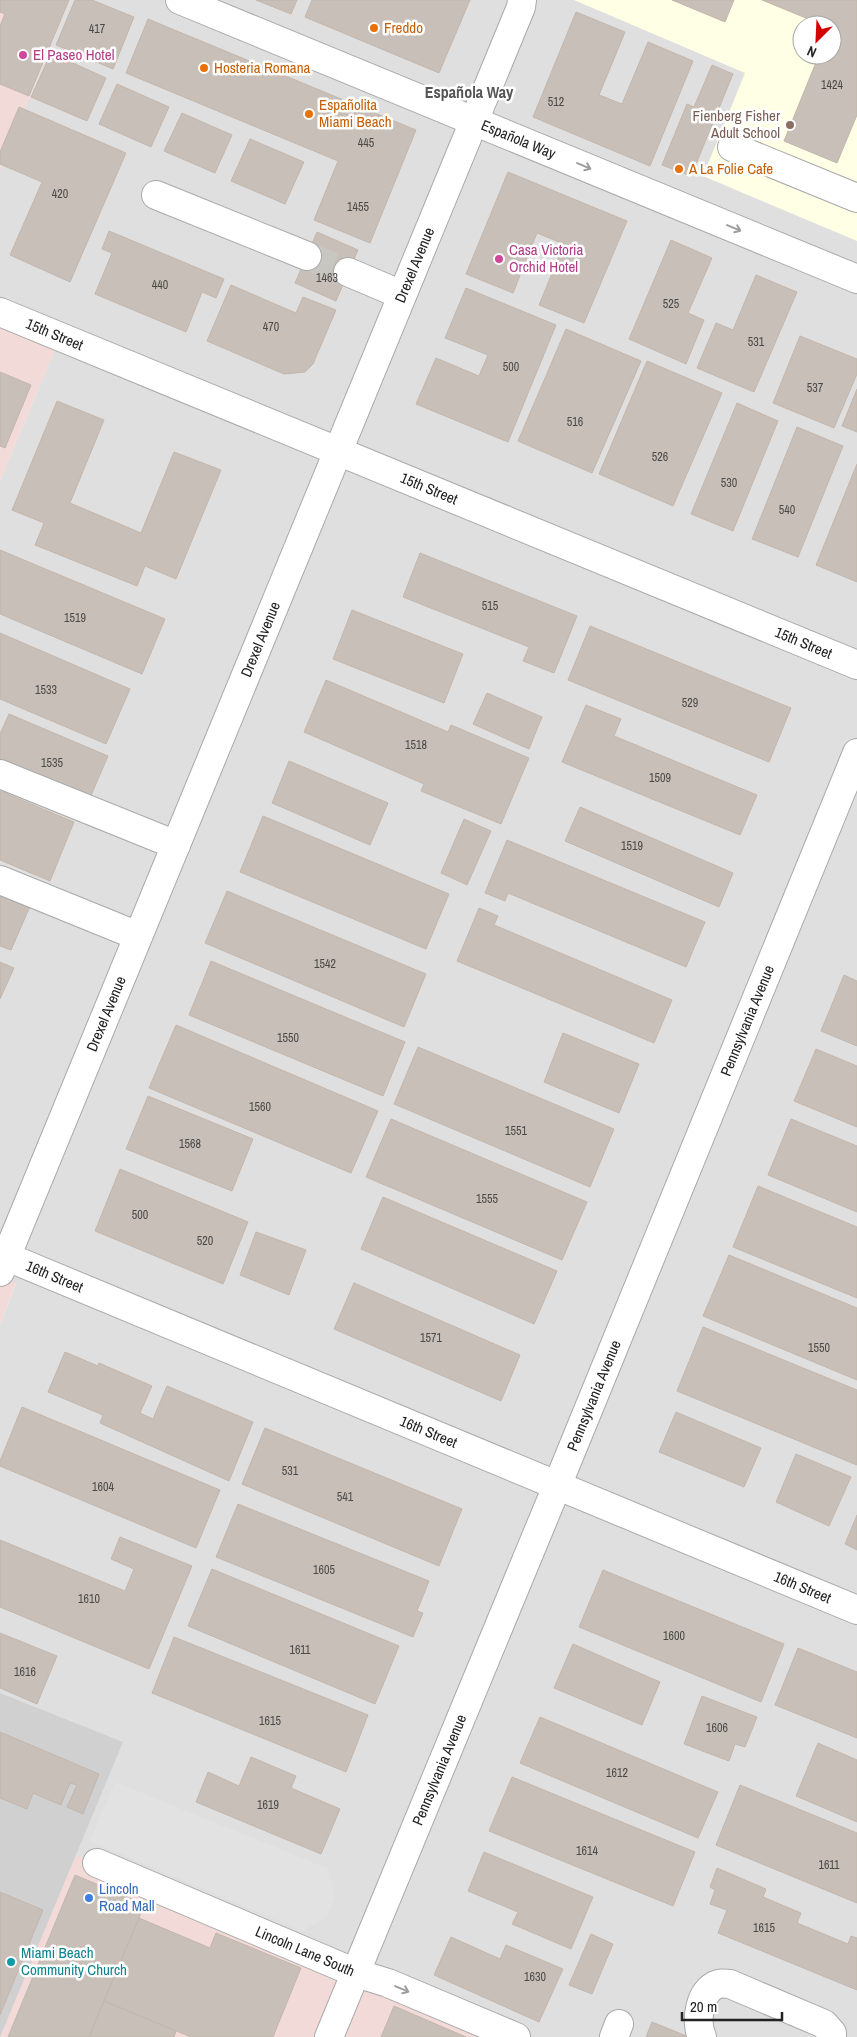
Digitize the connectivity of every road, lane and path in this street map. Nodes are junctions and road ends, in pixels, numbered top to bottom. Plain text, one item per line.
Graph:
1 (180, 0) edge
2 (524, 2) edge
3 (474, 121) junction
4 (732, 147) dead end
5 (156, 195) dead end
6 (857, 198) edge
7 (307, 256) tunnel mouth
8 (348, 272) tunnel mouth
9 (857, 279) edge
10 (402, 295) junction
11 (0, 312) edge
12 (337, 451) junction
13 (857, 665) edge
14 (857, 753) edge
15 (0, 774) edge
16 (176, 845) junction
17 (0, 880) edge
18 (138, 936) junction
19 (2, 1261) edge
20 (558, 1486) junction
21 (857, 1610) edge
22 (97, 1863) dead end
23 (356, 1973) junction
24 (329, 2037) edge
25 (516, 2037) edge
26 (702, 2037) edge
27 (832, 2037) edge

1 - 3 street, Española Way
2 - 3 street, Drexel Avenue
3 -> 9 street, Española Way
3 - 10 street, Drexel Avenue
4 - 6 street
5 - 7 street
8 - 10 street
10 - 12 street, Drexel Avenue
11 - 12 street, 15th Street
12 - 13 street, 15th Street
12 - 16 street, Drexel Avenue
14 - 20 street, Pennsylvania Avenue
15 - 16 street
16 - 18 street, Drexel Avenue
17 - 18 street
18 - 19 street, Drexel Avenue
19 - 20 street, 16th Street
20 - 21 street, 16th Street
20 - 23 street, Pennsylvania Avenue
22 - 23 street, Lincoln Lane South
23 - 24 street, Pennsylvania Avenue
23 -> 25 street, Lincoln Lane South
26 - 27 street

